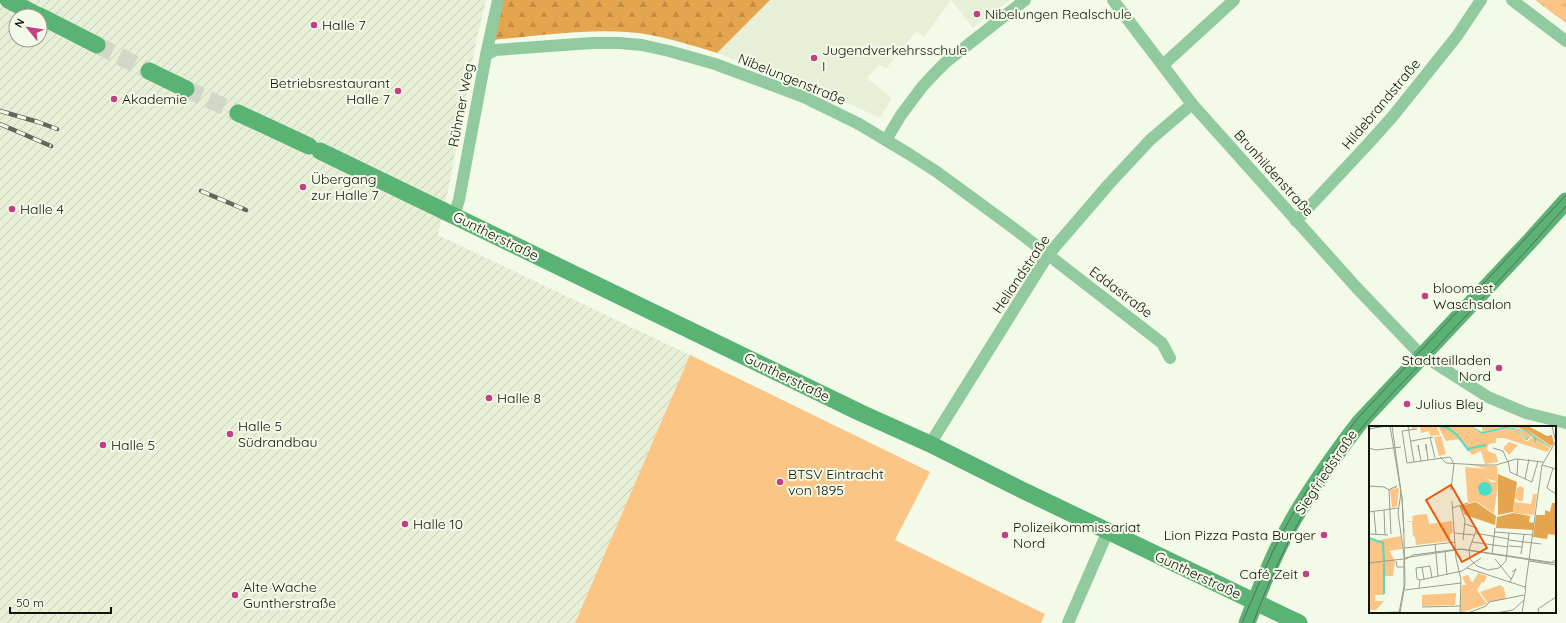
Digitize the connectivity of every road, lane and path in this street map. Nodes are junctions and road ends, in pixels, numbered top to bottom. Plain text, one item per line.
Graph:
1 (8, 0) edge
2 (498, 0) edge
3 (1025, 0) edge
4 (1113, 0) edge
5 (1234, 0) edge
6 (1481, 0) edge
7 (1512, 0) edge
8 (24, 8) edge
9 (48, 20) edge
10 (1566, 41) edge
11 (97, 45) tunnel mouth
12 (486, 55) junction
13 (1163, 65) junction
14 (149, 71) tunnel mouth
15 (186, 89) tunnel mouth
16 (1192, 104) junction
17 (238, 113) tunnel mouth
18 (886, 140) junction
19 (1566, 201) edge
20 (454, 215) junction
21 (1296, 221) junction
22 (1048, 255) junction
23 (1422, 356) junction
24 (1170, 358) dead end
25 (1566, 423) edge
26 (930, 444) junction
27 (1108, 531) junction
28 (1255, 601) junction
29 (1068, 623) edge
30 (1247, 623) edge
31 (1299, 623) edge

1 - 8 street
2 - 12 street, Rühmer Weg
3 - 18 street
4 - 13 street, Brunhildenstraße
5 - 13 street
6 - 21 street, Hildebrandstraße
7 - 10 street
9 - 11 street
12 - 18 street, Nibelungenstraße
12 - 20 street, Rühmer Weg
13 - 16 street, Brunhildenstraße
14 - 15 street
16 - 21 street, Brunhildenstraße
16 - 22 street, Heliandstraße
17 - 20 street, Guntherstraße
18 - 22 street, Nibelungenstraße
19 - 23 street, Siegfriedstraße
20 - 26 street, Guntherstraße
21 - 23 street, Brunhildenstraße
22 - 24 street, Eddastraße
22 - 26 street, Heliandstraße
23 - 25 street, Brunhildenstraße
23 - 28 street, Siegfriedstraße
26 - 27 street, Guntherstraße
27 - 28 street, Guntherstraße
27 - 29 street
28 - 30 street, Siegfriedstraße
28 - 31 street, Guntherstraße

